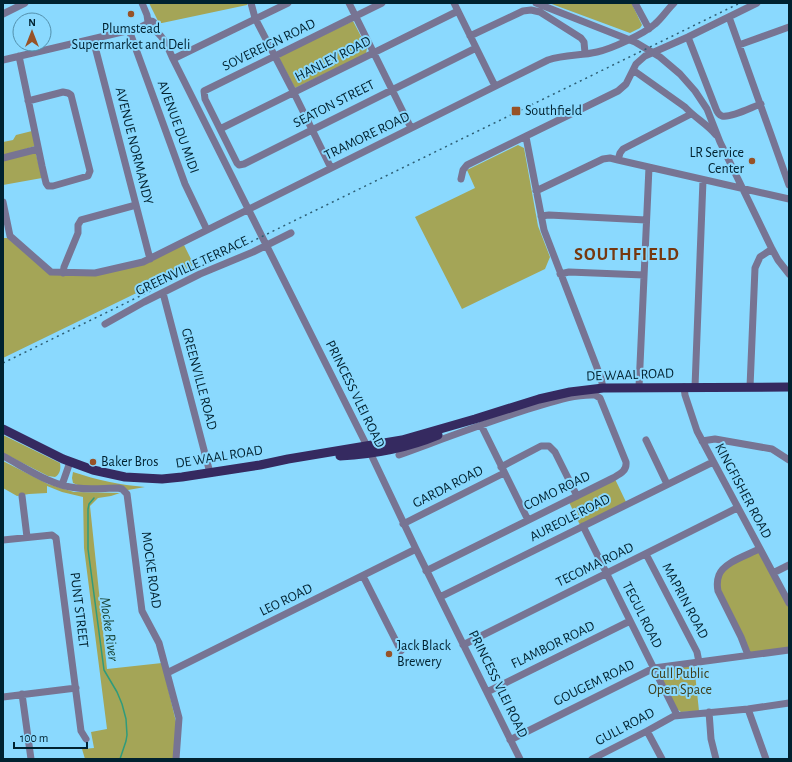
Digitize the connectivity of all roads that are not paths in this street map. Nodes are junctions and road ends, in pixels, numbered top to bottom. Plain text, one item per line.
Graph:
1 (144, 3) edge
2 (251, 3) edge
3 (288, 3) edge
4 (349, 3) edge
5 (382, 3) edge
6 (454, 3) edge
7 (536, 3) edge
8 (635, 3) edge
9 (757, 3) edge
10 (21, 4) edge
11 (672, 4) edge
12 (458, 11) junction
13 (3, 14) edge
14 (355, 16) junction
15 (729, 17) junction
16 (256, 18) junction
17 (150, 25) junction
18 (789, 27) edge
19 (649, 29) junction
20 (129, 30) junction
21 (470, 36) junction
22 (688, 37) junction
23 (93, 39) junction
24 (739, 45) junction
25 (476, 48) junction
26 (373, 53) junction
27 (585, 54) junction
28 (19, 56) junction
29 (275, 56) junction
30 (173, 59) junction
31 (3, 60) edge
32 (633, 70) junction
33 (495, 86) junction
34 (392, 90) junction
35 (294, 92) junction
36 (28, 101) junction
37 (760, 104) junction
38 (692, 114) junction
39 (411, 128) junction
40 (220, 129) junction
41 (312, 130) junction
42 (526, 137) junction
43 (720, 142) junction
44 (38, 150) junction
45 (3, 158) edge
46 (618, 160) junction
47 (648, 167) junction
48 (331, 168) junction
49 (461, 179) dead end
50 (703, 180) junction
51 (789, 185) edge
52 (742, 189) junction
53 (536, 191) junction
54 (789, 199) edge
55 (3, 202) edge
56 (136, 205) junction
57 (541, 216) junction
58 (646, 220) junction
59 (207, 230) junction
60 (291, 233) dead end
61 (772, 249) junction
62 (150, 259) junction
63 (63, 273) junction
64 (560, 274) junction
65 (644, 274) junction
66 (789, 274) edge
67 (163, 293) junction
68 (105, 324) dead end
69 (639, 387) junction
70 (684, 387) junction
71 (695, 387) junction
72 (750, 387) junction
73 (789, 387) edge
74 (600, 391) junction
75 (478, 422) junction
76 (3, 429) edge
77 (646, 440) dead end
78 (702, 441) junction
79 (369, 450) junction
80 (399, 455) dead end
81 (3, 456) edge
82 (789, 460) edge
83 (70, 462) junction
84 (712, 462) junction
85 (503, 470) junction
86 (210, 472) junction
87 (667, 484) junction
88 (62, 485) junction
89 (22, 496) dead end
90 (578, 496) junction
91 (737, 508) junction
92 (528, 520) junction
93 (403, 524) junction
94 (583, 526) junction
95 (27, 537) junction
96 (3, 540) edge
97 (416, 549) junction
98 (759, 549) junction
99 (646, 554) junction
100 (789, 565) edge
101 (426, 571) junction
102 (773, 573) junction
103 (606, 574) junction
104 (363, 576) junction
105 (440, 598) junction
106 (789, 603) edge
107 (630, 621) junction
108 (463, 645) junction
109 (789, 650) edge
110 (401, 651) dead end
111 (748, 656) junction
112 (699, 662) junction
113 (654, 668) junction
114 (167, 673) junction
115 (76, 688) junction
116 (487, 692) junction
117 (22, 694) junction
118 (3, 697) edge
119 (789, 703) edge
120 (748, 709) junction
121 (709, 712) junction
122 (677, 715) junction
123 (647, 731) junction
124 (86, 739) dead end
125 (510, 740) junction
126 (601, 757) edge
127 (31, 759) edge
128 (176, 759) edge
129 (520, 759) edge
130 (592, 759) edge
131 (662, 759) edge
132 (716, 759) edge
133 (766, 759) edge

1 - 17 street, PRINCESS VLEI ROAD
2 - 16 street
3 - 16 street
4 - 14 street
5 - 14 street, SOVEREIGN ROAD
6 - 12 street
7 - 43 street
8 - 19 street
9 - 15 street
10 - 13 street
11 - 19 street, TRAMORE ROAD
12 - 21 street
12 - 26 street, HANLEY ROAD
14 - 26 street
14 - 29 street, SOVEREIGN ROAD
15 - 22 street
15 - 24 street
16 - 29 street
16 - 30 street
17 - 20 street
17 - 30 street, PRINCESS VLEI ROAD
18 - 24 street
19 - 27 street, TRAMORE ROAD
20 - 23 street
20 - 59 street, AVENUE DU MIDI
21 - 25 street
21 - 27 street
22 - 32 street
22 - 37 street
23 - 28 street
23 - 56 street, AVENUE NORMANDY
24 - 37 street
25 - 33 street
25 - 34 street, SEATON STREET
26 - 34 street
26 - 35 street, HANLEY ROAD
27 - 33 street, TRAMORE ROAD
28 - 31 street
28 - 36 street
29 - 35 street
29 - 40 street, SOVEREIGN ROAD
30 - 79 street, PRINCESS VLEI ROAD
32 - 38 street
32 - 42 street
33 - 39 street, TRAMORE ROAD
34 - 39 street
34 - 41 street, SEATON STREET
35 - 40 street, HANLEY ROAD
35 - 41 street
36 - 44 street
36 - 44 street
37 - 51 street
38 - 43 street
38 - 46 street
39 - 48 street, TRAMORE ROAD
40 - 41 street, SEATON STREET
41 - 48 street
42 - 49 street
42 - 53 street
43 - 52 street
44 - 45 street
46 - 47 street
46 - 53 street
47 - 50 street
47 - 58 street
48 - 59 street, TRAMORE ROAD
50 - 52 street
50 - 71 street
52 - 54 street
52 - 61 street
53 - 57 street
55 - 63 street, TRAMORE ROAD
56 - 62 street, AVENUE NORMANDY
56 - 63 street
57 - 58 street
57 - 64 street
58 - 65 street
59 - 62 street, TRAMORE ROAD
60 - 67 street, GREENVILLE TERRACE
61 - 66 street
61 - 72 street
62 - 63 street, TRAMORE ROAD
64 - 65 street
64 - 74 street
65 - 69 street
67 - 68 street, GREENVILLE TERRACE
67 - 86 street, GREENVILLE ROAD
69 - 70 main road, DE WAAL ROAD
69 - 74 main road, DE WAAL ROAD
70 - 71 main road, DE WAAL ROAD
70 - 78 street, KINGFISHER ROAD
71 - 72 main road, DE WAAL ROAD
72 - 73 main road, DE WAAL ROAD
74 - 75 main road, DE WAAL ROAD
74 - 90 street, COMO ROAD
75 - 79 main road, DE WAAL ROAD
75 - 80 street
75 - 85 street
76 - 83 main road, DE WAAL ROAD
77 - 87 street
78 - 82 street
78 - 84 street, KINGFISHER ROAD
79 - 86 main road, DE WAAL ROAD
79 - 93 street, PRINCESS VLEI ROAD
81 - 88 street, MOCKE ROAD
83 - 86 main road, DE WAAL ROAD
83 - 88 street
84 - 87 street, AUREOLE ROAD
84 - 91 street, KINGFISHER ROAD
85 - 90 street, GARDA ROAD
85 - 92 street
85 - 93 street, GARDA ROAD
87 - 94 street, AUREOLE ROAD
88 - 114 street, MOCKE ROAD
89 - 95 street
90 - 92 street, COMO ROAD
91 - 98 street, KINGFISHER ROAD
91 - 99 street, TECOMA ROAD
92 - 101 street, COMO ROAD
93 - 97 street, PRINCESS VLEI ROAD
94 - 103 street, TEGUL ROAD
94 - 105 street, AUREOLE ROAD
95 - 96 street, PUNT STREET
95 - 115 street, PUNT STREET
97 - 101 street, PRINCESS VLEI ROAD
97 - 104 street, LEO ROAD
98 - 102 street, KINGFISHER ROAD
98 - 111 street
99 - 103 street, TECOMA ROAD
99 - 112 street, MAPRIN ROAD
100 - 102 street
101 - 105 street, PRINCESS VLEI ROAD
102 - 106 street, KINGFISHER ROAD
103 - 107 street, TEGUL ROAD
103 - 108 street, TECOMA ROAD
104 - 110 street
104 - 114 street, LEO ROAD
105 - 108 street, PRINCESS VLEI ROAD
107 - 113 street, TEGUL ROAD
107 - 116 street, FLAMBOR ROAD
108 - 116 street, PRINCESS VLEI ROAD
109 - 111 street, GOUGEM ROAD
111 - 112 street, GOUGEM ROAD
112 - 113 street, GOUGEM ROAD
113 - 122 street, TEGUL ROAD
113 - 125 street, GOUGEM ROAD
114 - 128 street, MOCKE ROAD
115 - 117 street
115 - 124 street, PUNT STREET
116 - 125 street, PRINCESS VLEI ROAD
117 - 118 street
117 - 127 street
119 - 120 street, GULL ROAD
120 - 121 street, GULL ROAD
120 - 133 street
121 - 122 street, GULL ROAD
121 - 132 street
122 - 123 street, GULL ROAD
123 - 126 street, GULL ROAD
123 - 131 street
125 - 129 street, PRINCESS VLEI ROAD
126 - 130 street, GULL ROAD

